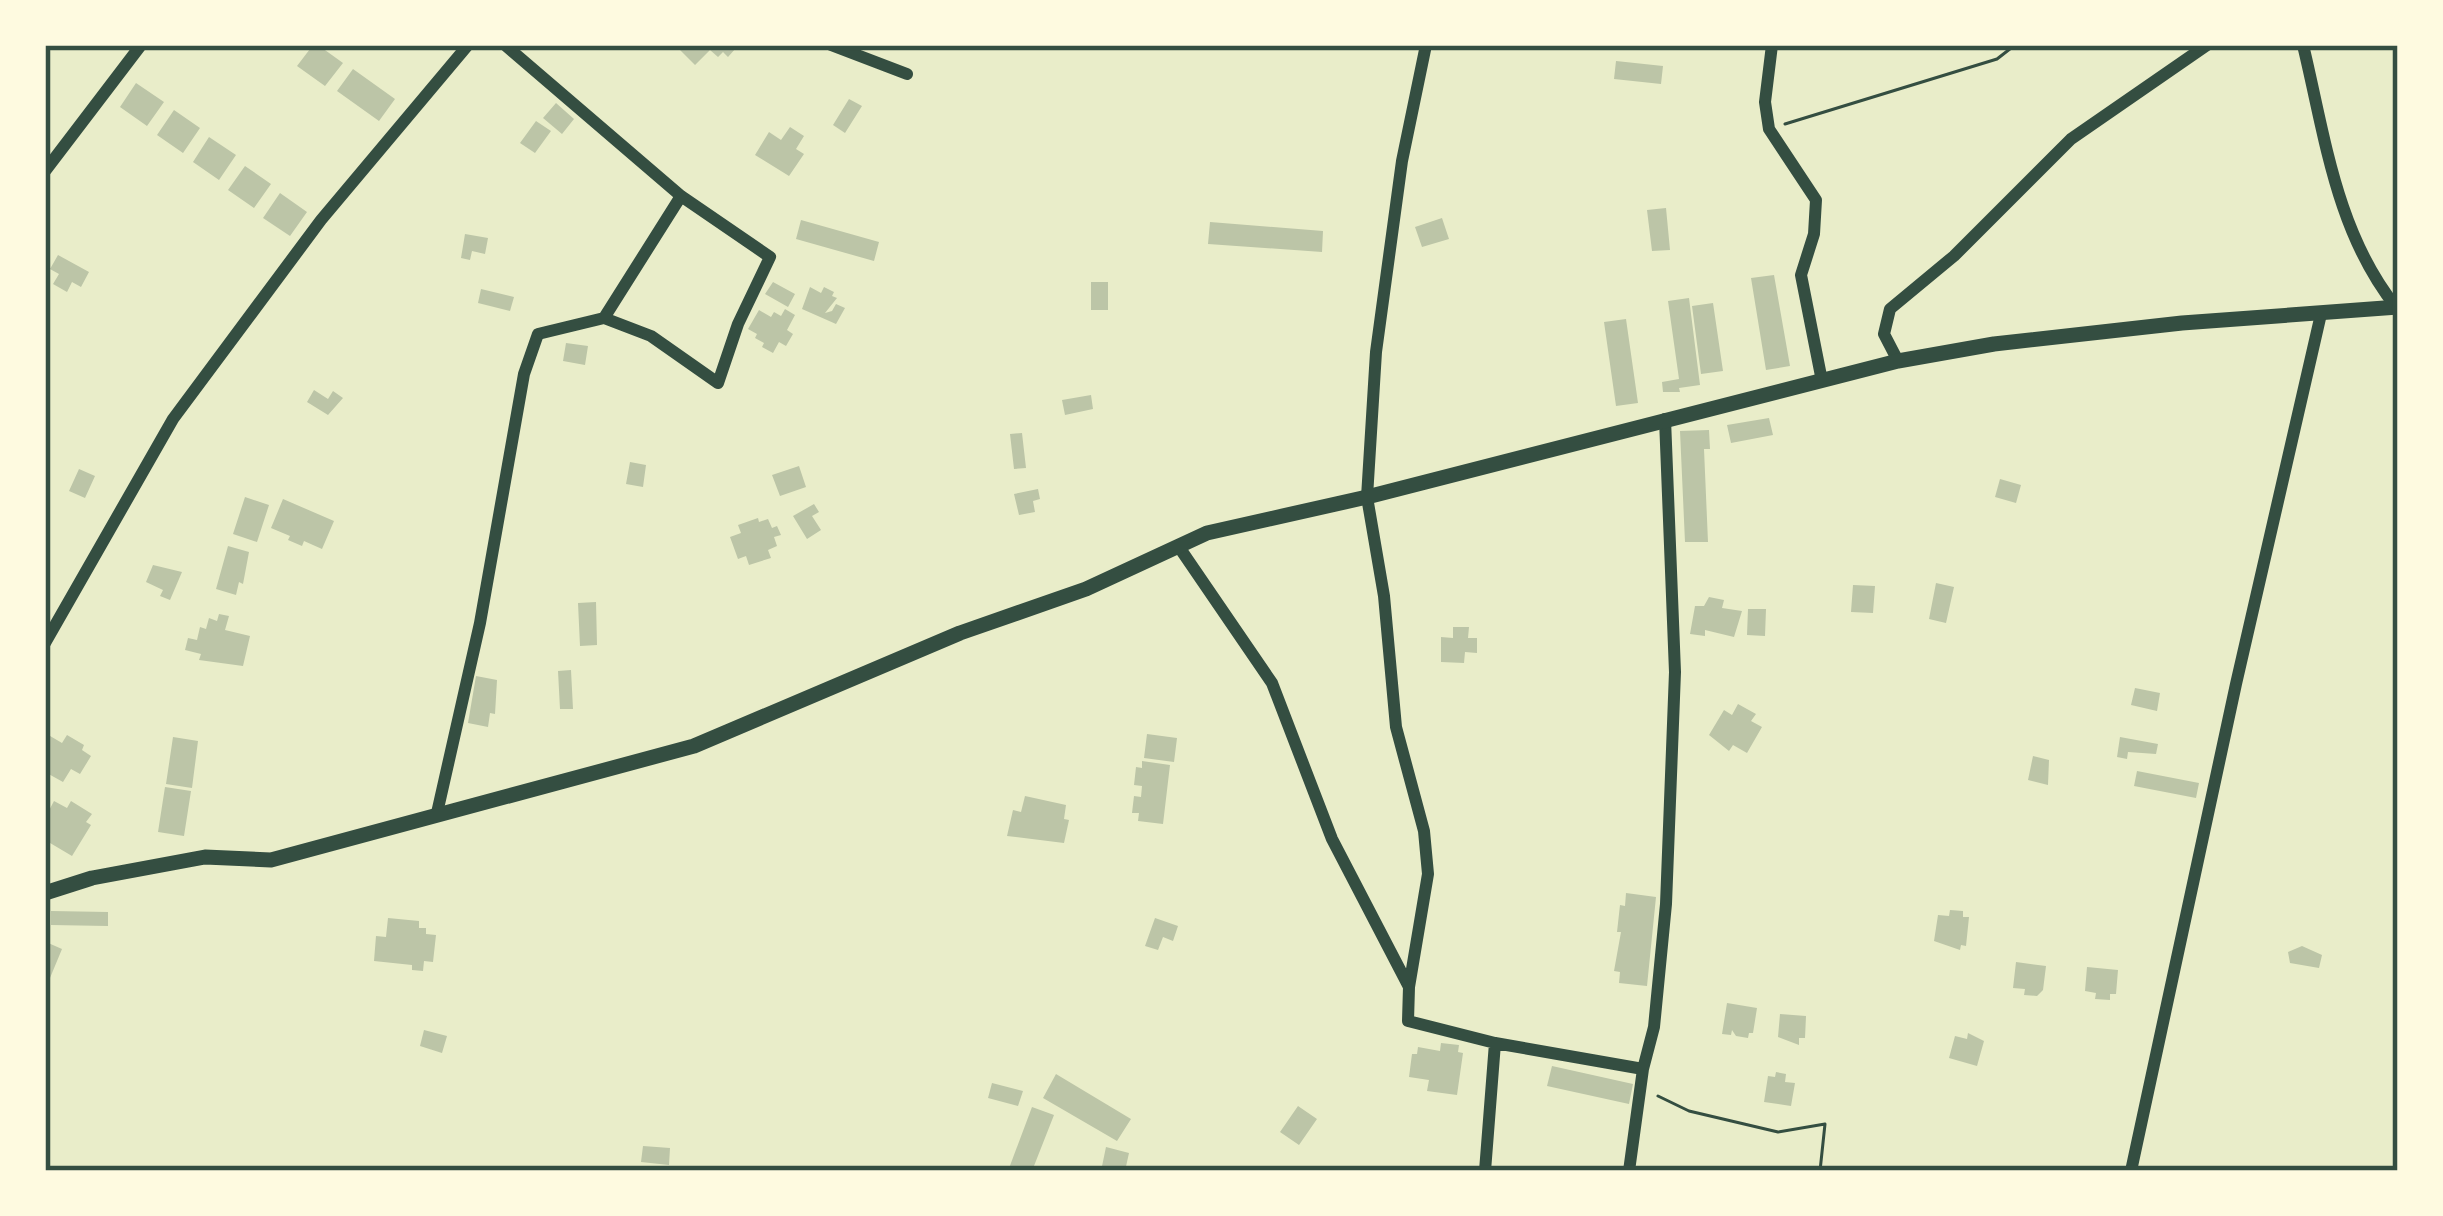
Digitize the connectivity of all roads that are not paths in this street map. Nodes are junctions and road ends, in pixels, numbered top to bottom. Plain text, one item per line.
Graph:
1 (141, 45) edge
2 (468, 45) edge
3 (505, 45) edge
4 (831, 45) edge
5 (1426, 45) edge
6 (1772, 45) edge
7 (2207, 45) edge
8 (2303, 45) edge
9 (907, 74) dead end
10 (45, 171) edge
11 (681, 196) junction
12 (2397, 307) edge
13 (2321, 314) junction
14 (604, 318) junction
15 (1898, 362) junction
16 (1822, 381) junction
17 (1666, 419) junction
18 (1367, 497) junction
19 (1179, 547) junction
20 (45, 643) edge
21 (436, 813) junction
22 (45, 892) edge
23 (1409, 987) junction
24 (1496, 1043) junction
25 (1643, 1069) junction
26 (1486, 1171) edge
27 (1629, 1171) edge
28 (2132, 1171) edge

1 - 10 street
2 - 20 street
3 - 11 street
4 - 9 street
5 - 18 street
6 - 16 street
7 - 15 street
8 - 12 street
11 - 14 street
11 - 14 street
12 - 13 street
13 - 15 street
13 - 28 street
14 - 21 street
15 - 16 street
16 - 17 street
17 - 18 street
17 - 25 street
18 - 19 street
18 - 23 street
19 - 21 street
19 - 23 street
21 - 22 street
23 - 24 street
24 - 25 street
24 - 26 street
25 - 27 street

